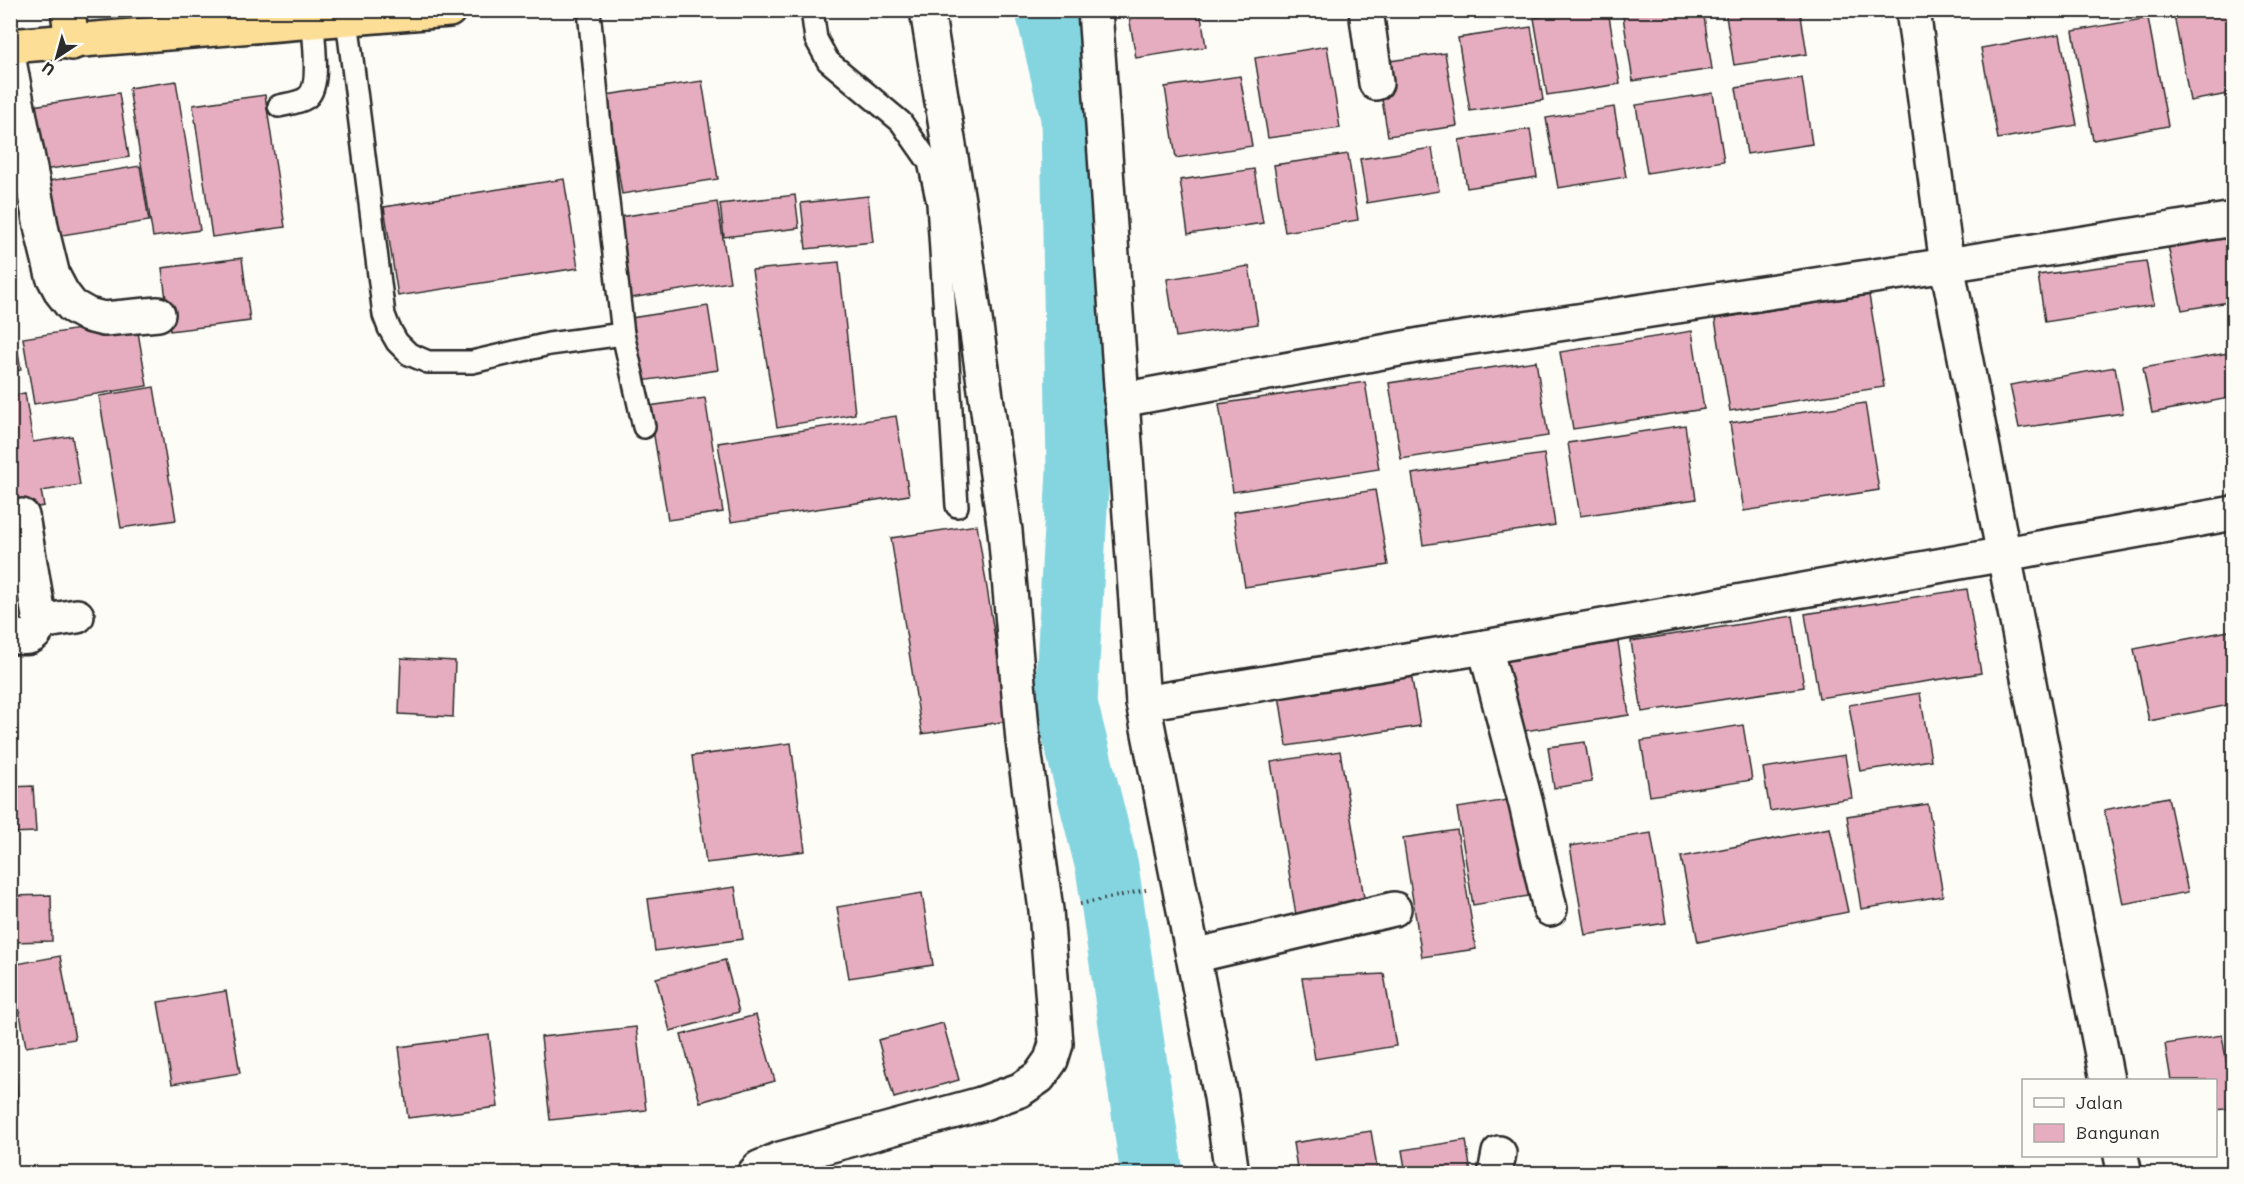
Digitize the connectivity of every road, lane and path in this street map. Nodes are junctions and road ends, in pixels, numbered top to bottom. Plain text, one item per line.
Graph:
1 (68, 10) edge
2 (449, 10) edge
3 (589, 10) edge
4 (812, 10) edge
5 (927, 10) edge
6 (1095, 10) edge
7 (1366, 10) edge
8 (1913, 10) edge
9 (347, 19) junction
10 (312, 22) junction
11 (72, 43) junction
12 (10, 46) edge
13 (10, 66) edge
14 (1376, 82) dead end
15 (279, 106) dead end
16 (2234, 219) edge
17 (1947, 265) junction
18 (158, 314) dead end
19 (622, 334) junction
20 (1121, 400) junction
21 (644, 427) dead end
22 (957, 506) dead end
23 (2234, 513) edge
24 (22, 516) dead end
25 (2002, 554) junction
26 (77, 616) dead end
27 (40, 622) junction
28 (10, 635) edge
29 (1485, 647) junction
30 (1143, 703) junction
31 (1137, 892) dead end
32 (1084, 903) dead end
33 (1394, 909) dead end
34 (1550, 909) dead end
35 (1193, 956) junction
36 (2106, 1079) edge
37 (2121, 1157) edge
38 (754, 1173) edge
39 (1232, 1173) edge
40 (2125, 1173) edge

1 - 11 highway
2 - 9 highway
3 - 19 lane
4 - 22 lane
5 - 38 street
6 - 20 street
7 - 14 street
8 - 17 street
9 - 10 highway
9 - 19 lane
10 - 11 highway
10 - 15 lane
11 - 12 highway
13 - 18 street
16 - 17 street
17 - 20 street
17 - 25 street
19 - 21 lane
20 - 30 street
23 - 25 street
24 - 27 street
25 - 29 street
25 - 36 street
26 - 27 street
27 - 28 street
29 - 30 street
29 - 34 street
30 - 35 street
31 - 32 path
33 - 35 street
35 - 39 street
37 - 40 street

